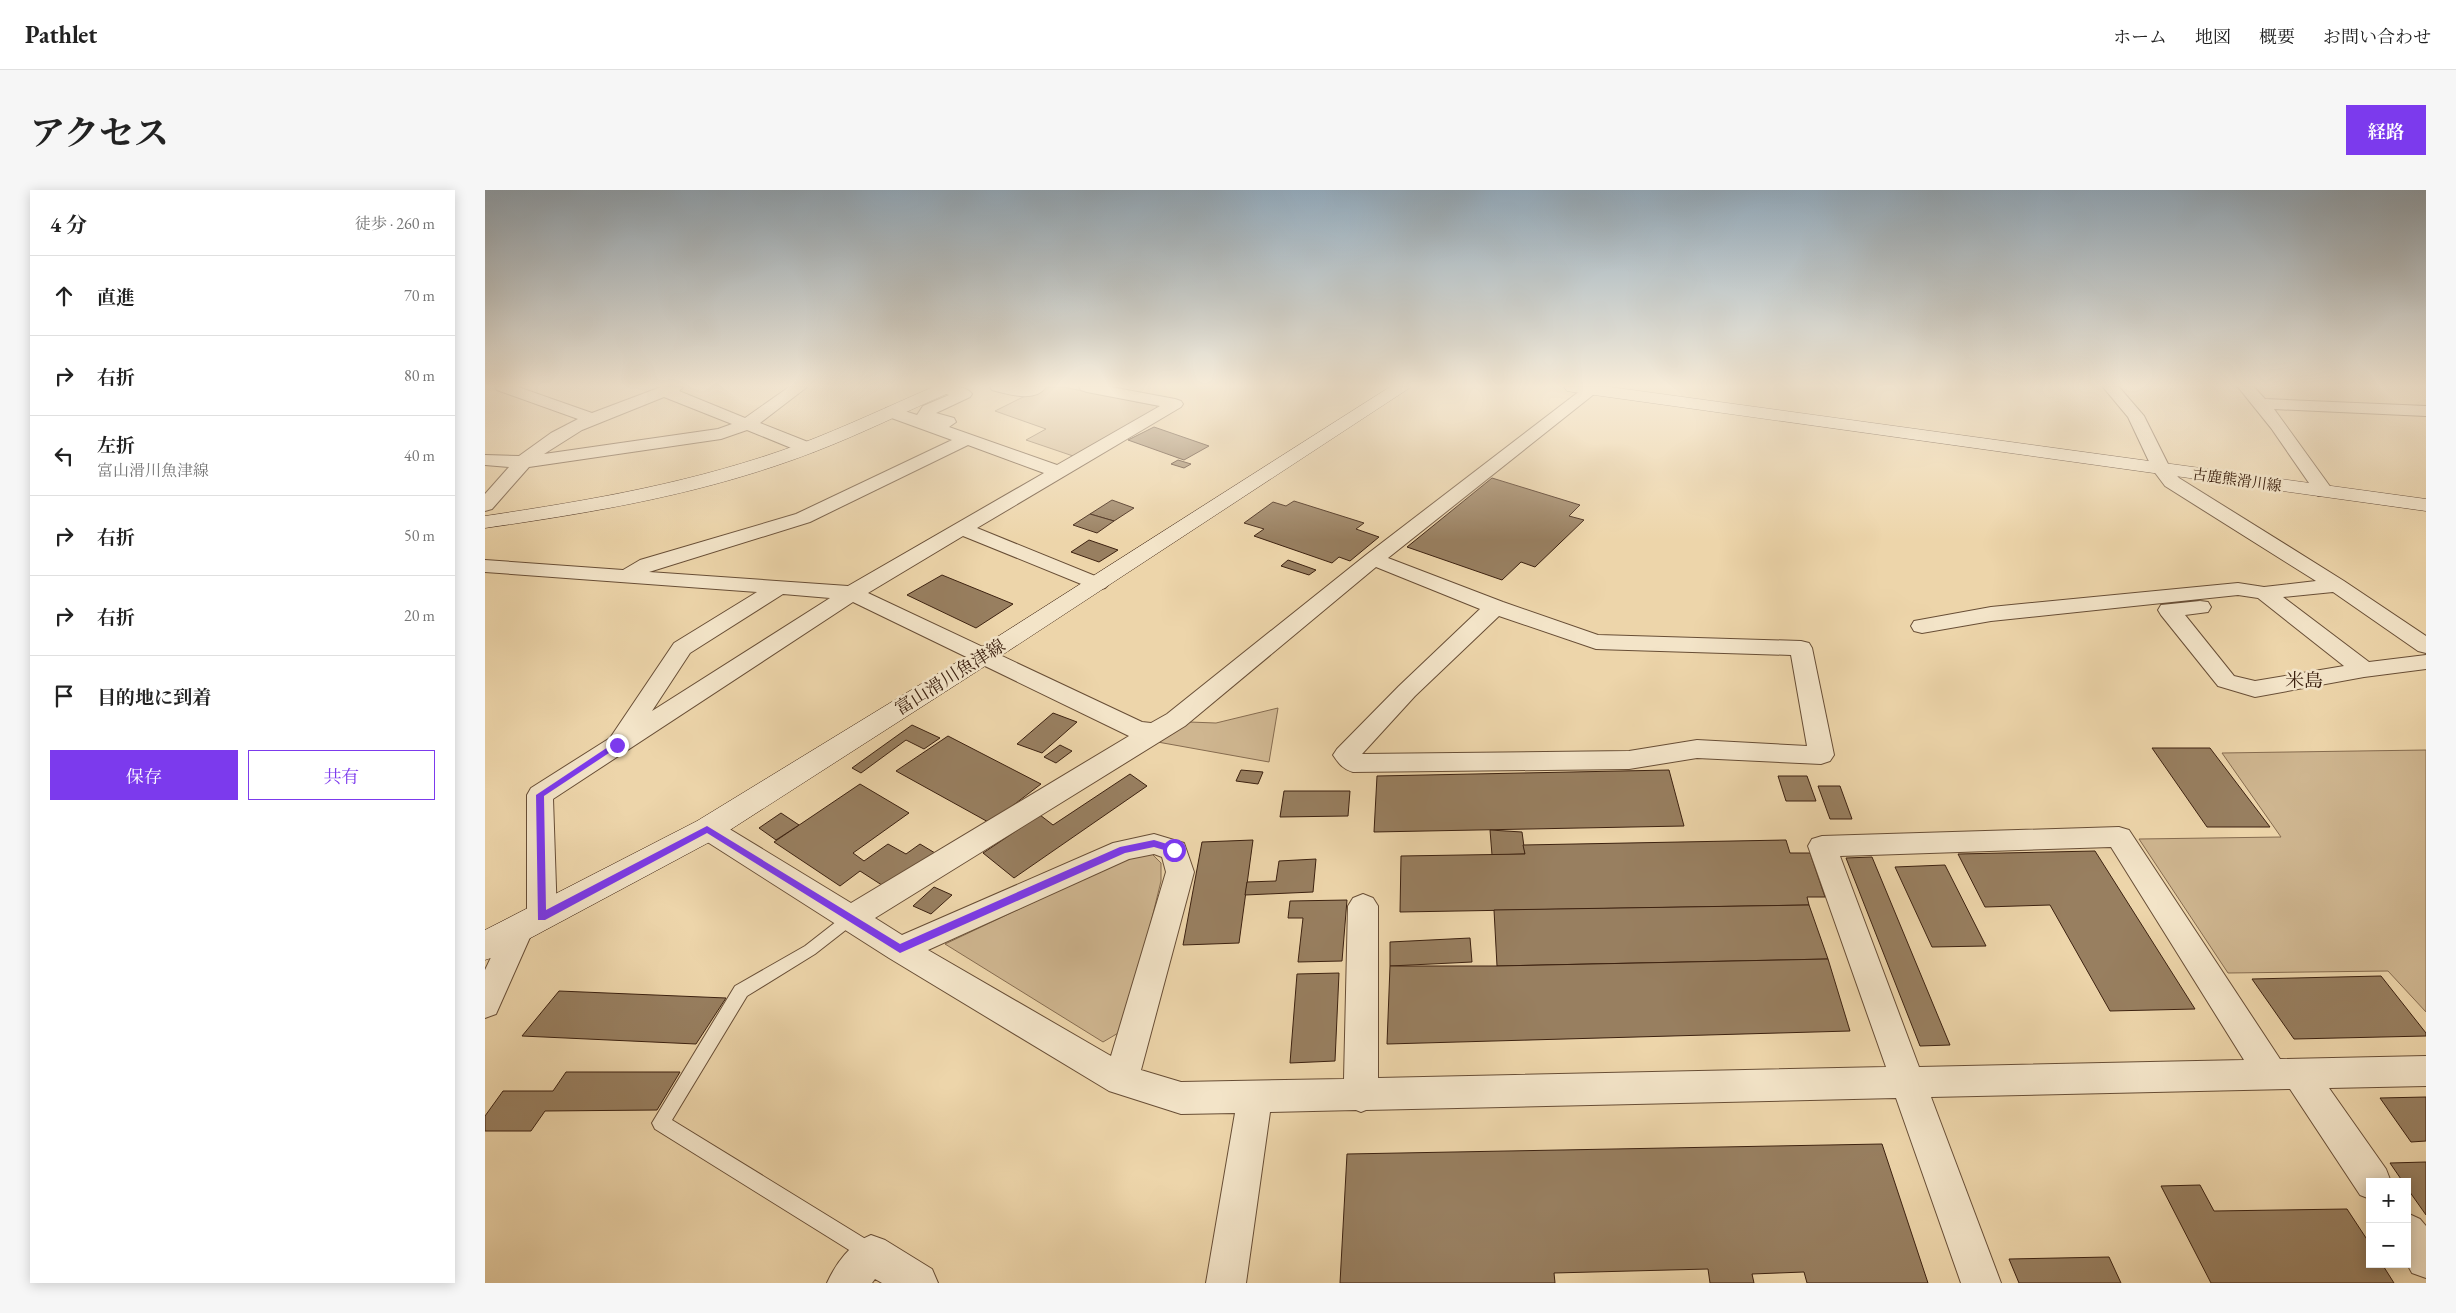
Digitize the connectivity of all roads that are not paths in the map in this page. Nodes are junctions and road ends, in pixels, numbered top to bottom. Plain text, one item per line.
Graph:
1 (556, 438) edge
2 (693, 438) edge
3 (780, 438) edge
4 (831, 438) edge
5 (960, 438) edge
6 (1116, 438) edge
7 (1323, 438) edge
8 (1529, 438) edge
9 (1940, 438) edge
10 (2147, 438) edge
11 (2285, 438) edge
12 (965, 440) junction
13 (807, 448) junction
14 (485, 460) edge
15 (523, 462) junction
16 (2162, 470) junction
17 (1058, 472) junction
18 (2325, 492) junction
19 (2426, 505) edge
20 (485, 506) edge
21 (485, 522) edge
22 (962, 529) junction
23 (1373, 559) junction
24 (485, 566) edge
25 (626, 577) junction
26 (1098, 584) junction
27 (2337, 585) junction
28 (777, 588) junction
29 (852, 593) junction
30 (2268, 596) junction
31 (1495, 607) junction
32 (1922, 626) dead end
33 (2426, 646) edge
34 (985, 656) junction
35 (2426, 662) edge
36 (2364, 670) junction
37 (1155, 732) junction
38 (617, 745) junction
39 (707, 829) junction
40 (1363, 906) dead end
41 (851, 918) junction
42 (531, 922) junction
43 (485, 946) edge
44 (900, 948) junction
45 (485, 1004) edge
46 (2426, 1071) edge
47 (2285, 1074) junction
48 (1121, 1080) junction
49 (1909, 1083) junction
50 (1361, 1096) junction
51 (1255, 1098) junction
52 (2370, 1178) edge
53 (2411, 1238) edge
54 (871, 1254) junction
55 (2426, 1260) edge
56 (847, 1283) edge
57 (918, 1283) edge
58 (1226, 1283) edge
59 (1981, 1283) edge

1 - 15 street
2 - 15 street
3 - 13 street
4 - 13 main road
5 - 12 street
6 - 17 street
7 - 26 main road, 富山滑川魚津線
8 - 23 street
9 - 16 main road, 古鹿熊滑川線
10 - 16 street
11 - 18 street
12 - 17 street
12 - 25 street
13 - 21 main road
14 - 15 street
15 - 20 street
16 - 18 main road, 古鹿熊滑川線
16 - 27 street
17 - 22 street
18 - 19 main road, 古鹿熊滑川線
22 - 26 street
22 - 29 street
23 - 31 street
23 - 37 street
24 - 25 street
25 - 28 street
26 - 34 main road, 富山滑川魚津線
27 - 30 street
27 - 33 street
28 - 29 street
28 - 38 street
29 - 34 street
29 - 38 street
30 - 32 street
30 - 36 street
30 - 36 street
31 - 31 street
34 - 37 street
34 - 39 main road, 富山滑川魚津線
35 - 36 street
37 - 41 street
38 - 42 street
39 - 41 street
39 - 42 main road, 富山滑川魚津線
40 - 50 street
41 - 44 street
41 - 54 lane
42 - 43 main road, 富山滑川魚津線
42 - 45 street
44 - 48 street
44 - 48 street
46 - 47 street
47 - 49 street
47 - 49 street
47 - 52 street
48 - 51 street
49 - 50 street
49 - 59 street
50 - 51 street
51 - 58 street
53 - 55 street
54 - 56 street
54 - 57 street

